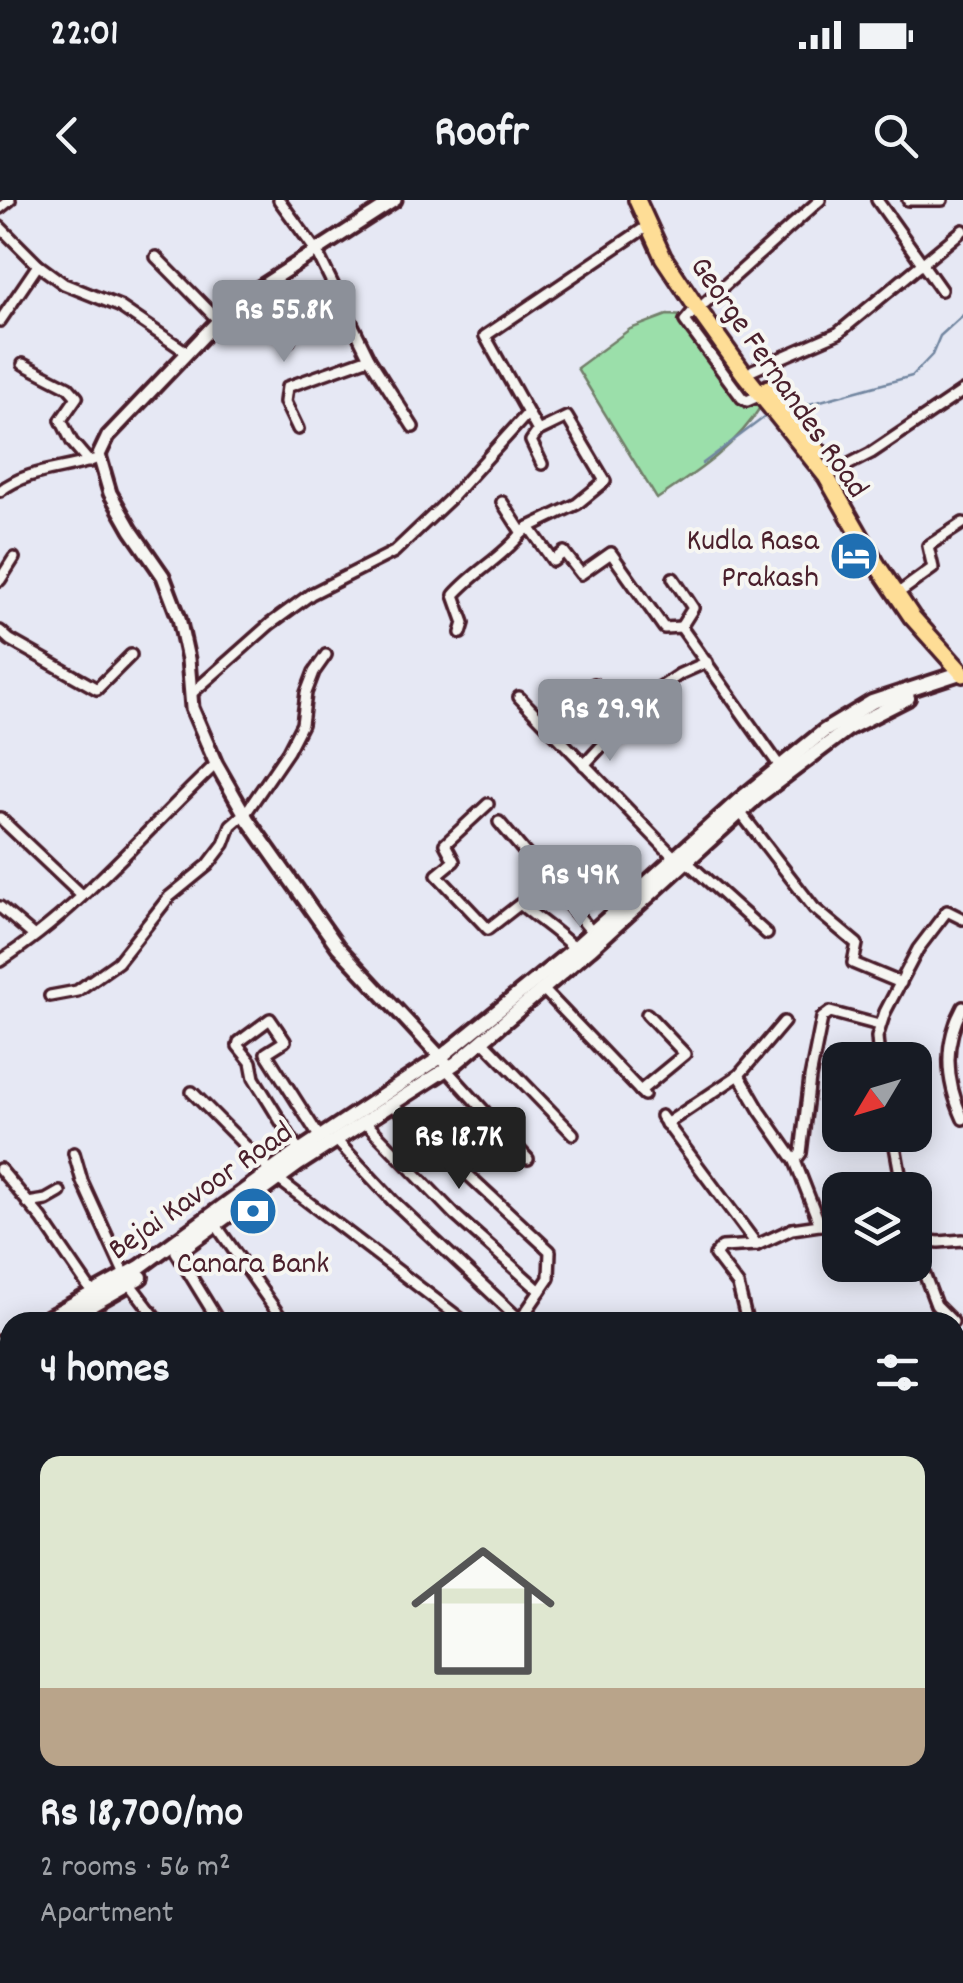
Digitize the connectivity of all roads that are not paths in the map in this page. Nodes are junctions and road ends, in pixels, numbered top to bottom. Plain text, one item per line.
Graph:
1 (10, 200) edge
2 (279, 200) edge
3 (396, 200) edge
4 (637, 200) edge
5 (648, 200) edge
6 (820, 200) edge
7 (877, 200) edge
8 (908, 200) edge
9 (942, 200) edge
10 (0, 208) edge
11 (648, 224) junction
12 (0, 227) edge
13 (963, 230) edge
14 (316, 252) junction
15 (156, 258) dead end
16 (922, 264) junction
17 (38, 266) junction
18 (261, 287) junction
19 (941, 290) dead end
20 (701, 306) junction
21 (0, 320) edge
22 (218, 320) junction
23 (289, 341) dead end
24 (188, 353) junction
25 (369, 358) junction
26 (23, 364) dead end
27 (754, 370) junction
28 (963, 390) edge
29 (527, 414) junction
30 (413, 427) dead end
31 (298, 429) dead end
32 (538, 431) junction
33 (94, 459) junction
34 (542, 464) dead end
35 (830, 474) junction
36 (0, 492) edge
37 (502, 502) dead end
38 (963, 523) edge
39 (526, 530) junction
40 (14, 558) dead end
41 (673, 578) dead end
42 (0, 580) edge
43 (904, 589) junction
44 (681, 627) junction
45 (0, 631) edge
46 (461, 633) dead end
47 (131, 654) dead end
48 (326, 655) dead end
49 (707, 662) junction
50 (963, 672) edge
51 (594, 684) dead end
52 (191, 694) junction
53 (519, 697) dead end
54 (621, 719) junction
55 (216, 764) junction
56 (584, 765) junction
57 (782, 770) junction
58 (488, 804) dead end
59 (740, 812) junction
60 (244, 813) junction
61 (0, 818) edge
62 (500, 822) dead end
63 (680, 859) junction
64 (82, 895) junction
65 (0, 907) edge
66 (963, 919) edge
67 (592, 932) junction
68 (767, 934) dead end
69 (34, 936) junction
70 (574, 948) junction
71 (0, 961) edge
72 (901, 982) junction
73 (544, 989) junction
74 (50, 996) dead end
75 (963, 1008) edge
76 (648, 1014) dead end
77 (784, 1022) dead end
78 (879, 1025) junction
79 (483, 1041) junction
80 (879, 1042) edge
81 (266, 1053) junction
82 (251, 1062) junction
83 (446, 1065) junction
84 (739, 1075) junction
85 (192, 1092) dead end
86 (393, 1106) junction
87 (963, 1119) edge
88 (366, 1123) junction
89 (573, 1134) dead end
90 (320, 1138) junction
91 (337, 1141) junction
92 (299, 1151) junction
93 (74, 1153) dead end
94 (528, 1159) dead end
95 (795, 1161) junction
96 (0, 1169) edge
97 (272, 1173) junction
98 (60, 1192) dead end
99 (28, 1203) junction
100 (216, 1225) junction
101 (820, 1225) joint
102 (963, 1240) edge
103 (932, 1241) edge
104 (757, 1246) junction
105 (176, 1252) junction
106 (126, 1282) junction
107 (927, 1282) edge
108 (540, 1292) junction
109 (94, 1295) junction
110 (63, 1312) edge
111 (78, 1312) edge
112 (151, 1312) edge
113 (213, 1312) edge
114 (277, 1312) edge
115 (452, 1312) edge
116 (510, 1312) edge
117 (527, 1312) edge
118 (745, 1312) edge
119 (943, 1312) edge

1 - 10 street
2 - 14 street
3 - 14 street
4 - 11 main road, George Fernandes Road
5 - 20 main road, George Fernandes Road
6 - 20 street
7 - 16 street
8 - 9 street
11 - 20 main road, George Fernandes Road
11 - 29 street
12 - 17 street
13 - 16 street
14 - 18 street
14 - 25 street
15 - 22 street
16 - 19 street
16 - 27 street
17 - 21 street
17 - 24 street
18 - 22 street
18 - 23 street
20 - 27 main road, George Fernandes Road
20 - 35 main road, George Fernandes Road
22 - 24 street
24 - 33 street
25 - 30 street
25 - 31 street
26 - 33 street
27 - 35 main road, George Fernandes Road
28 - 35 street
29 - 32 street
29 - 52 street
32 - 34 street
32 - 39 street
33 - 36 street
33 - 52 street
35 - 43 main road, George Fernandes Road
35 - 50 main road, George Fernandes Road
37 - 39 street
38 - 43 street
39 - 44 street
39 - 46 street
40 - 42 street
41 - 44 street
43 - 50 main road, George Fernandes Road
44 - 49 street
45 - 47 street
48 - 60 street
49 - 54 street
49 - 57 street
50 - 57 main road, Bejai Kavoor Road
51 - 54 street
52 - 55 street
53 - 56 street
54 - 56 street
55 - 60 street
55 - 64 street
56 - 63 street
57 - 59 main road, Bejai Kavoor Road
57 - 63 main road, Bejai Kavoor Road
58 - 70 street
59 - 63 main road, Bejai Kavoor Road
59 - 72 street
60 - 74 street
60 - 83 street
61 - 64 street
62 - 67 street
63 - 67 main road, Bejai Kavoor Road
63 - 68 street
63 - 73 main road, Bejai Kavoor Road
64 - 69 street
65 - 69 street
66 - 72 street
67 - 70 main road, Bejai Kavoor Road
69 - 71 street
70 - 83 main road, Bejai Kavoor Road
72 - 78 street
73 - 76 street
73 - 79 main road, Bejai Kavoor Road
75 - 87 street
77 - 84 street
78 - 80 street
78 - 95 street
79 - 83 main road, Bejai Kavoor Road
79 - 89 street
81 - 82 street
81 - 82 street
81 - 90 street
82 - 92 street
83 - 86 main road, Bejai Kavoor Road
83 - 90 main road, Bejai Kavoor Road
83 - 94 street
84 - 95 street
84 - 104 street
85 - 97 street
86 - 88 main road, Bejai Kavoor Road
86 - 108 street
88 - 91 main road, Bejai Kavoor Road
88 - 108 street
90 - 92 main road, Bejai Kavoor Road
91 - 97 main road, Bejai Kavoor Road
91 - 116 street
92 - 97 main road, Bejai Kavoor Road
93 - 106 street
95 - 101 street
96 - 99 street
97 - 100 main road, Bejai Kavoor Road
97 - 106 main road, Bejai Kavoor Road
97 - 115 street
98 - 99 street
99 - 109 street
100 - 105 main road, Bejai Kavoor Road
100 - 114 street
101 - 104 street
102 - 103 street
104 - 118 street
105 - 106 main road, Bejai Kavoor Road
105 - 113 street
106 - 109 main road, Bejai Kavoor Road
106 - 111 main road, Bejai Kavoor Road
106 - 112 street
107 - 119 street
108 - 117 street
109 - 110 main road, Bejai Kavoor Road

